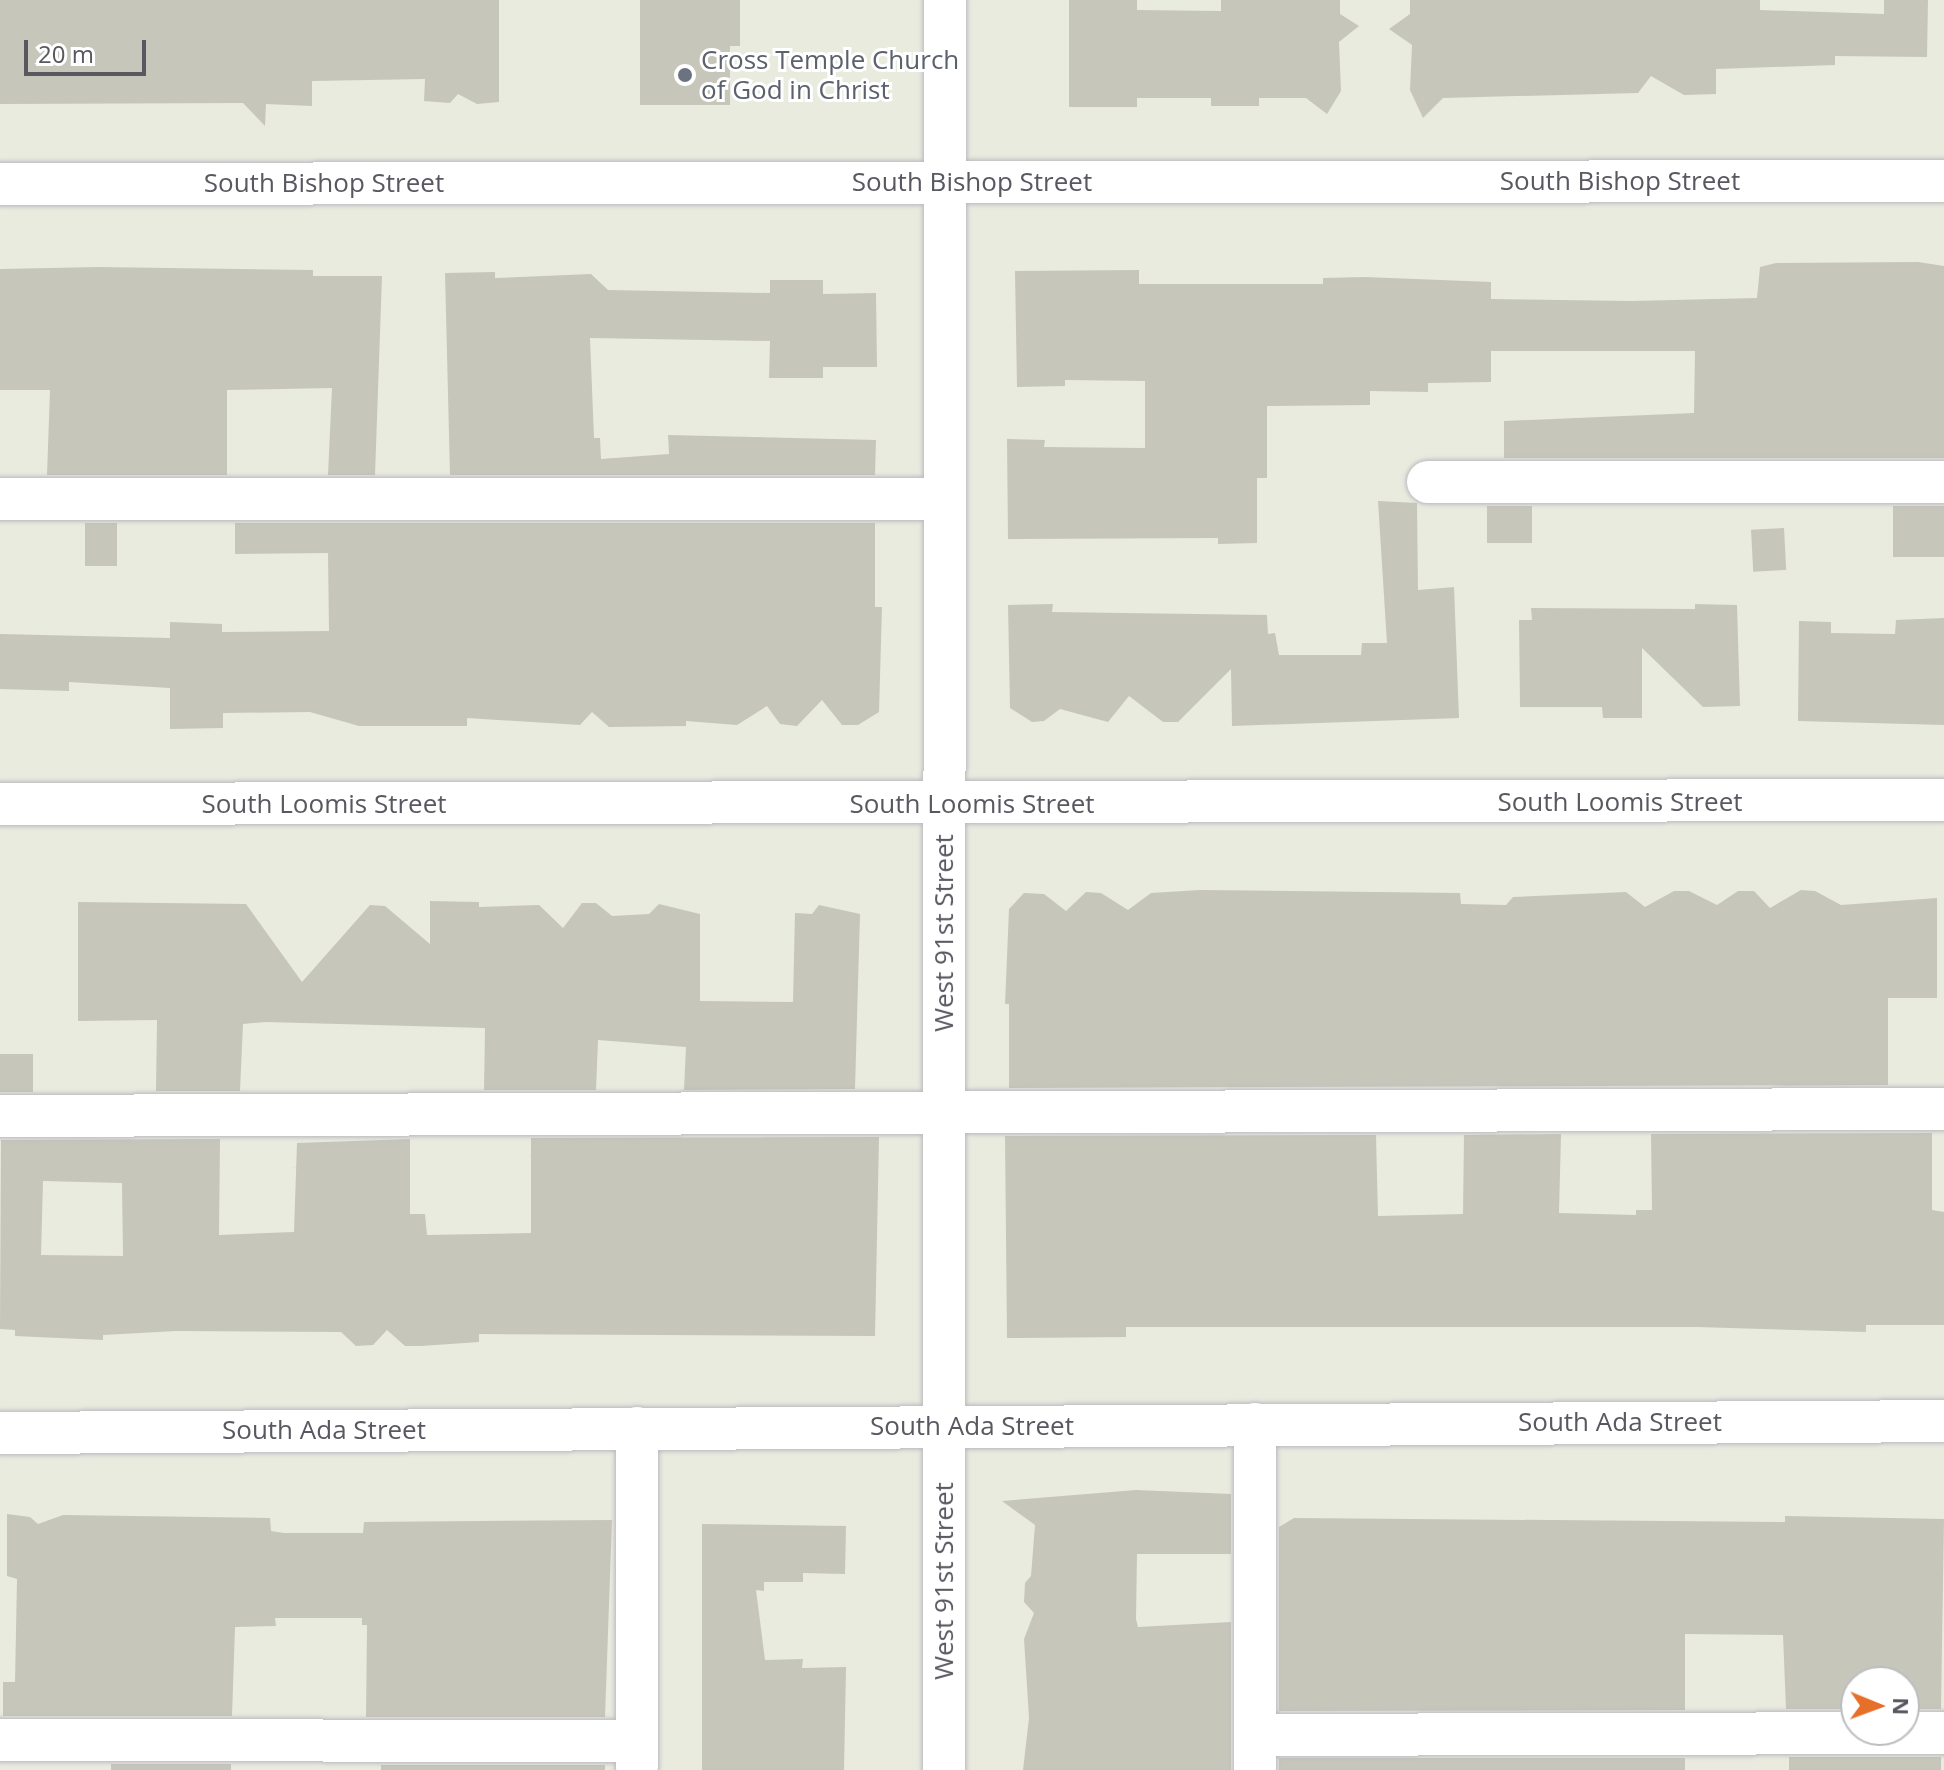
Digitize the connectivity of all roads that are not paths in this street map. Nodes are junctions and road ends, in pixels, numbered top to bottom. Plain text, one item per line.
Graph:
1 (945, 0) edge
2 (1944, 181) edge
3 (945, 182) junction
4 (0, 184) edge
5 (1428, 482) dead end
6 (1944, 482) edge
7 (0, 499) edge
8 (944, 499) junction
9 (1944, 800) edge
10 (0, 804) edge
11 (944, 804) junction
12 (1944, 1109) edge
13 (943, 1115) junction
14 (0, 1116) edge
15 (1944, 1421) edge
16 (1255, 1424) junction
17 (943, 1426) junction
18 (637, 1428) junction
19 (0, 1433) edge
20 (1944, 1733) edge
21 (0, 1740) edge
22 (1255, 1753) edge
23 (637, 1755) edge
24 (944, 1770) edge

1 - 3 street, West 91st Street
2 - 3 street, South Bishop Street
3 - 4 street, South Bishop Street
3 - 8 street, West 91st Street
5 - 6 street
7 - 8 street
8 - 11 street, West 91st Street
9 - 11 street, South Loomis Street
10 - 11 street, South Loomis Street
11 - 13 street, West 91st Street
12 - 13 street
13 - 14 street
13 - 17 street, West 91st Street
15 - 16 street, South Ada Street
16 - 17 street, South Ada Street
16 - 22 street
17 - 18 street, South Ada Street
17 - 24 street, West 91st Street
18 - 19 street, South Ada Street
18 - 23 street
20 - 22 street
21 - 23 street

